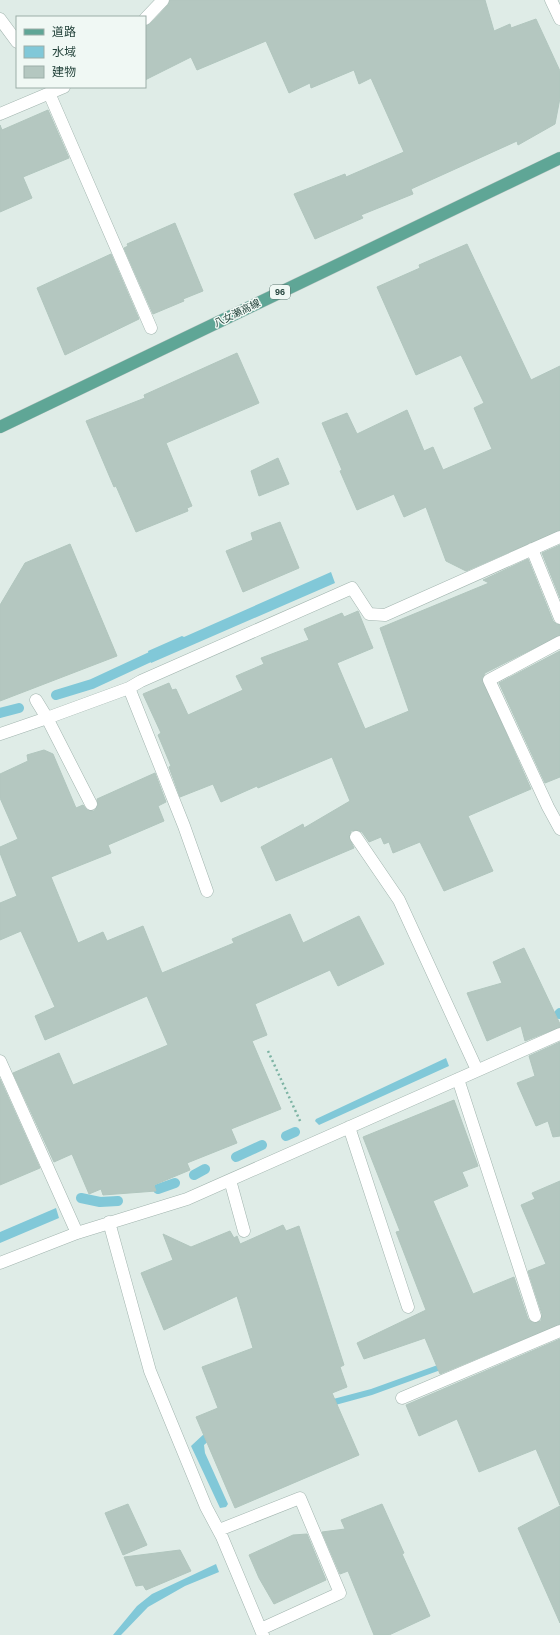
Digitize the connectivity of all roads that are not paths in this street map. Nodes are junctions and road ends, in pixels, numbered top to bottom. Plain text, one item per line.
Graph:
1 (163, 0) edge
2 (551, 0) edge
3 (146, 18) edge
4 (0, 19) edge
5 (560, 19) edge
6 (16, 41) edge
7 (60, 88) edge
8 (46, 92) edge
9 (0, 114) edge
10 (560, 158) edge
11 (151, 328) dead end
12 (0, 427) edge
13 (560, 537) edge
14 (532, 549) junction
15 (560, 618) edge
16 (560, 642) edge
17 (129, 688) junction
18 (36, 700) dead end
19 (48, 718) junction
20 (0, 734) edge
21 (91, 804) dead end
22 (560, 829) edge
23 (356, 837) dead end
24 (207, 891) dead end
25 (560, 1034) edge
26 (0, 1060) edge
27 (477, 1070) junction
28 (458, 1079) junction
29 (349, 1127) junction
30 (230, 1180) junction
31 (109, 1222) junction
32 (244, 1231) dead end
33 (77, 1232) junction
34 (0, 1263) edge
35 (408, 1307) dead end
36 (535, 1316) dead end
37 (560, 1331) edge
38 (402, 1398) dead end
39 (218, 1530) junction
40 (262, 1632) edge

1 - 3 street
2 - 5 street
4 - 6 street
7 - 8 street
8 - 9 street
8 - 11 street
10 - 12 main road, 八女瀬高線 / 96
13 - 14 street
14 - 15 street
14 - 17 street
16 - 22 street
17 - 19 street
17 - 24 street
18 - 19 street
19 - 20 street
19 - 21 street
23 - 27 street
25 - 27 street
26 - 33 street
27 - 28 street
28 - 29 street
28 - 36 street
29 - 30 street
29 - 35 street
30 - 31 street
30 - 32 street
31 - 33 street
31 - 39 street
33 - 34 street
37 - 38 street
39 - 40 street
39 - 40 street

